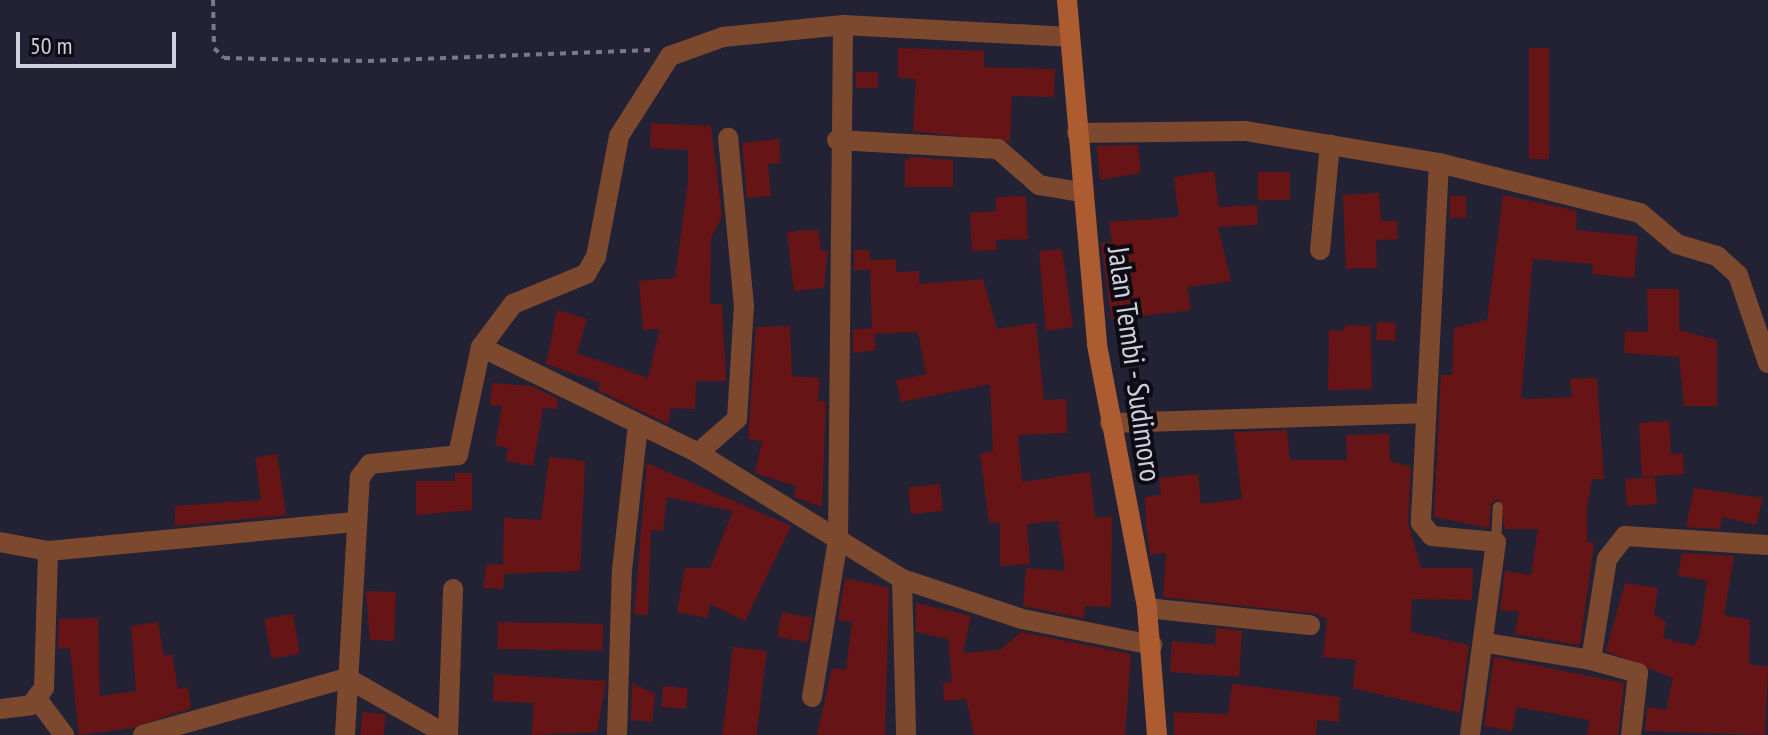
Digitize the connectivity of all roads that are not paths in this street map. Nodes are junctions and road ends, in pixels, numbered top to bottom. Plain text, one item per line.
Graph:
1 (1067, 0) edge
2 (843, 25) junction
3 (1070, 37) junction
4 (1077, 133) junction
5 (728, 138) dead end
6 (837, 140) junction
7 (1330, 144) junction
8 (1439, 163) junction
9 (1081, 192) junction
10 (1320, 250) dead end
11 (481, 347) junction
12 (1768, 363) edge
13 (1422, 413) junction
14 (1110, 423) junction
15 (638, 426) junction
16 (698, 453) junction
17 (1498, 507) dead end
18 (352, 522) junction
19 (838, 540) junction
20 (0, 542) edge
21 (1496, 542) junction
22 (1768, 545) edge
23 (48, 551) junction
24 (902, 579) junction
25 (453, 589) dead end
26 (1147, 608) junction
27 (1310, 625) dead end
28 (1487, 643) junction
29 (1152, 645) junction
30 (1591, 660) junction
31 (347, 678) junction
32 (812, 697) dead end
33 (38, 700) junction
34 (0, 709) edge
35 (64, 735) edge
36 (143, 735) edge
37 (345, 735) edge
38 (448, 735) edge
39 (617, 735) edge
40 (906, 735) edge
41 (1157, 735) edge
42 (1470, 735) edge
43 (1631, 735) edge

1 - 3 main road, Jalan Tembi - Sudimoro
2 - 3 street
2 - 6 street
2 - 11 street
3 - 4 main road, Jalan Tembi - Sudimoro
4 - 7 street
4 - 9 main road, Jalan Tembi - Sudimoro
5 - 16 street
6 - 9 street
6 - 19 street
7 - 8 street
7 - 10 street
8 - 12 street
8 - 13 street
9 - 14 main road, Jalan Tembi - Sudimoro
11 - 15 street
11 - 18 street
13 - 14 street
13 - 21 street
14 - 26 main road, Jalan Tembi - Sudimoro
15 - 16 street
15 - 39 street
16 - 19 street
17 - 21 lane
18 - 23 street
18 - 31 street
19 - 24 street
19 - 32 street
20 - 23 street
21 - 28 street
22 - 30 street
23 - 33 street
24 - 29 street
24 - 40 street
25 - 38 street
26 - 27 street
26 - 29 main road, Jalan Tembi - Sudimoro
28 - 30 street
28 - 42 street
29 - 41 main road, Jalan Tembi - Sudimoro
30 - 43 street
31 - 36 street
31 - 37 street
31 - 38 street
33 - 34 street
33 - 35 street

